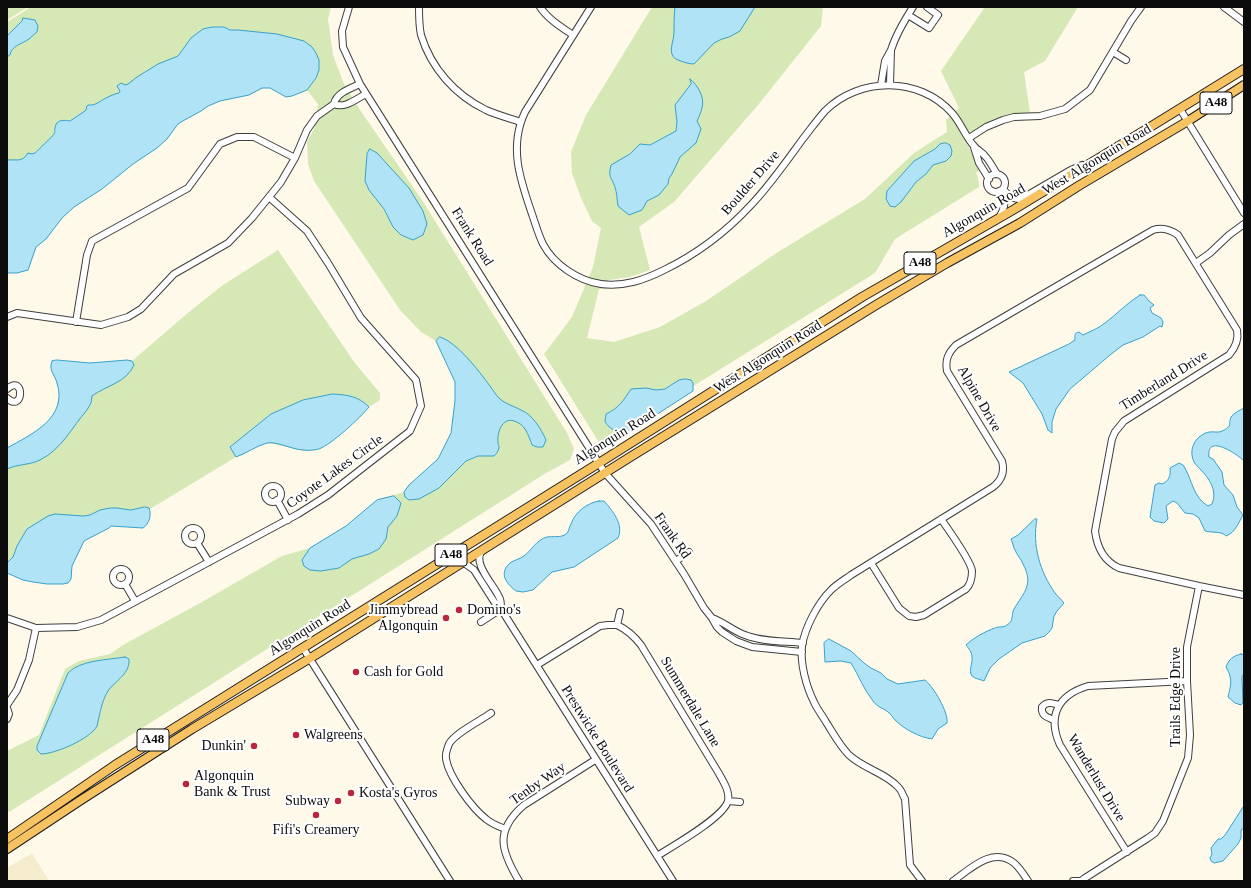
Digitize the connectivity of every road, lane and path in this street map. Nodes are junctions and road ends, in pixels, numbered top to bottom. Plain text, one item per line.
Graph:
1 (348, 7) edge
2 (419, 7) edge
3 (540, 7) edge
4 (590, 7) edge
5 (913, 7) edge
6 (927, 7) edge
7 (1141, 7) edge
8 (1224, 7) edge
9 (908, 15) junction
10 (1244, 22) edge
11 (572, 36) junction
12 (891, 50) junction
13 (1114, 52) junction
14 (1126, 60) dead end
15 (1244, 69) edge
16 (360, 84) junction
17 (880, 85) junction
18 (890, 85) junction
19 (1244, 85) edge
20 (366, 94) junction
21 (335, 102) junction
22 (1180, 109) junction
23 (1188, 121) junction
24 (521, 122) junction
25 (969, 138) junction
26 (974, 147) junction
27 (295, 158) junction
28 (1097, 160) junction
29 (997, 174) junction
30 (989, 179) junction
31 (1001, 190) junction
32 (269, 197) junction
33 (1244, 213) edge
34 (999, 218) junction
35 (1244, 224) edge
36 (1195, 262) junction
37 (7, 317) edge
38 (76, 322) junction
39 (7, 389) edge
40 (7, 398) edge
41 (599, 463) junction
42 (605, 473) junction
43 (277, 500) dead end
44 (941, 519) junction
45 (288, 520) junction
46 (197, 543) dead end
47 (484, 549) junction
48 (689, 552) dead end
49 (676, 561) junction
50 (209, 562) junction
51 (463, 562) junction
52 (871, 563) junction
53 (125, 584) dead end
54 (1199, 586) junction
55 (1244, 594) edge
56 (135, 601) junction
57 (501, 609) junction
58 (620, 612) dead end
59 (7, 618) edge
60 (712, 618) junction
61 (481, 622) dead end
62 (618, 625) junction
63 (36, 628) junction
64 (803, 643) junction
65 (303, 648) junction
66 (802, 652) junction
67 (310, 659) junction
68 (537, 665) junction
69 (1187, 681) junction
70 (1059, 705) junction
71 (7, 707) edge
72 (491, 713) dead end
73 (7, 719) edge
74 (1054, 720) junction
75 (595, 760) junction
76 (728, 801) junction
77 (740, 802) dead end
78 (505, 829) junction
79 (7, 839) edge
80 (7, 850) edge
81 (1127, 852) junction
82 (657, 856) junction
83 (450, 881) edge
84 (519, 881) edge
85 (673, 881) edge
86 (922, 881) edge
87 (953, 881) edge
88 (1028, 881) edge
89 (1073, 881) edge
90 (1081, 881) edge

1 - 16 street, Frank Road
2 - 24 street
3 - 11 street
4 - 11 street, Boulder Drive
5 - 9 street
6 - 9 street
7 - 13 street
8 - 10 street
9 - 12 street
11 - 24 street, Boulder Drive
12 - 17 street
12 - 18 street
13 - 14 street
13 - 25 street
15 - 22 main road, Algonquin Road / A48
16 - 20 street, Frank Road
16 - 21 street
17 - 18 street, Boulder Drive
17 - 24 street, Boulder Drive
18 - 25 street, Boulder Drive
19 - 23 main road, West Algonquin Road / A48
20 - 21 street
20 - 41 street, Frank Road
21 - 27 street
22 - 23 street
22 - 28 main road, Algonquin Road / A48
23 - 33 street
23 - 42 main road, West Algonquin Road / A48
25 - 26 street, Boulder Drive
26 - 29 street, Boulder Drive
26 - 30 street, Boulder Drive
27 - 32 street
27 - 38 street
28 - 31 street, Boulder Drive
28 - 34 main road, Algonquin Road / A48
29 - 30 street
29 - 31 street, Boulder Drive
30 - 31 street, Boulder Drive
31 - 34 street, Boulder Drive
32 - 38 street
32 - 45 street, Coyote Lakes Circle
34 - 41 main road, Algonquin Road / A48
35 - 36 street
36 - 44 street, Alpine Drive
36 - 54 street, Timberland Drive
37 - 38 street
39 - 40 street
41 - 42 street, Frank Road
41 - 65 main road, Algonquin Road / A48
42 - 47 main road, West Algonquin Road / A48
42 - 49 street, Frank Rd
43 - 45 street
44 - 52 street, Alpine Drive
44 - 52 street
45 - 50 street, Coyote Lakes Circle
46 - 50 street
47 - 51 main road, West Algonquin Road / A48
47 - 57 street, Prestwicke Boulevard
48 - 49 street
49 - 60 street, Frank Rd
50 - 56 street, Coyote Lakes Circle
51 - 57 street, Prestwicke Boulevard
51 - 67 main road, West Algonquin Road / A48
52 - 64 street, Alpine Drive
53 - 56 street
54 - 55 street, Timberland Drive
54 - 69 street, Trails Edge Drive
56 - 63 street, Coyote Lakes Circle
57 - 61 street
57 - 68 street, Prestwicke Boulevard
58 - 62 street
59 - 63 street, Coyote Lakes Circle
60 - 64 street, Frank Rd
60 - 66 street, Frank Rd
62 - 68 street
62 - 76 street, Summerdale Lane
63 - 71 street
64 - 66 street, Alpine Drive
65 - 67 street
65 - 79 main road, Algonquin Road / A48
66 - 86 street, Alpine Drive
67 - 80 main road, Algonquin Road / A48
67 - 83 street
68 - 75 street, Prestwicke Boulevard
69 - 70 street
69 - 81 street, Trails Edge Drive
70 - 74 street, Wanderlust Drive
70 - 74 street
71 - 73 street
72 - 78 street
74 - 81 street, Wanderlust Drive
75 - 78 street, Tenby Way
75 - 82 street, Prestwicke Boulevard
76 - 77 street
76 - 82 street
78 - 84 street
81 - 90 street, Trails Edge Drive
82 - 85 street, Prestwicke Boulevard
87 - 88 street
89 - 90 street, Trails Edge Drive

